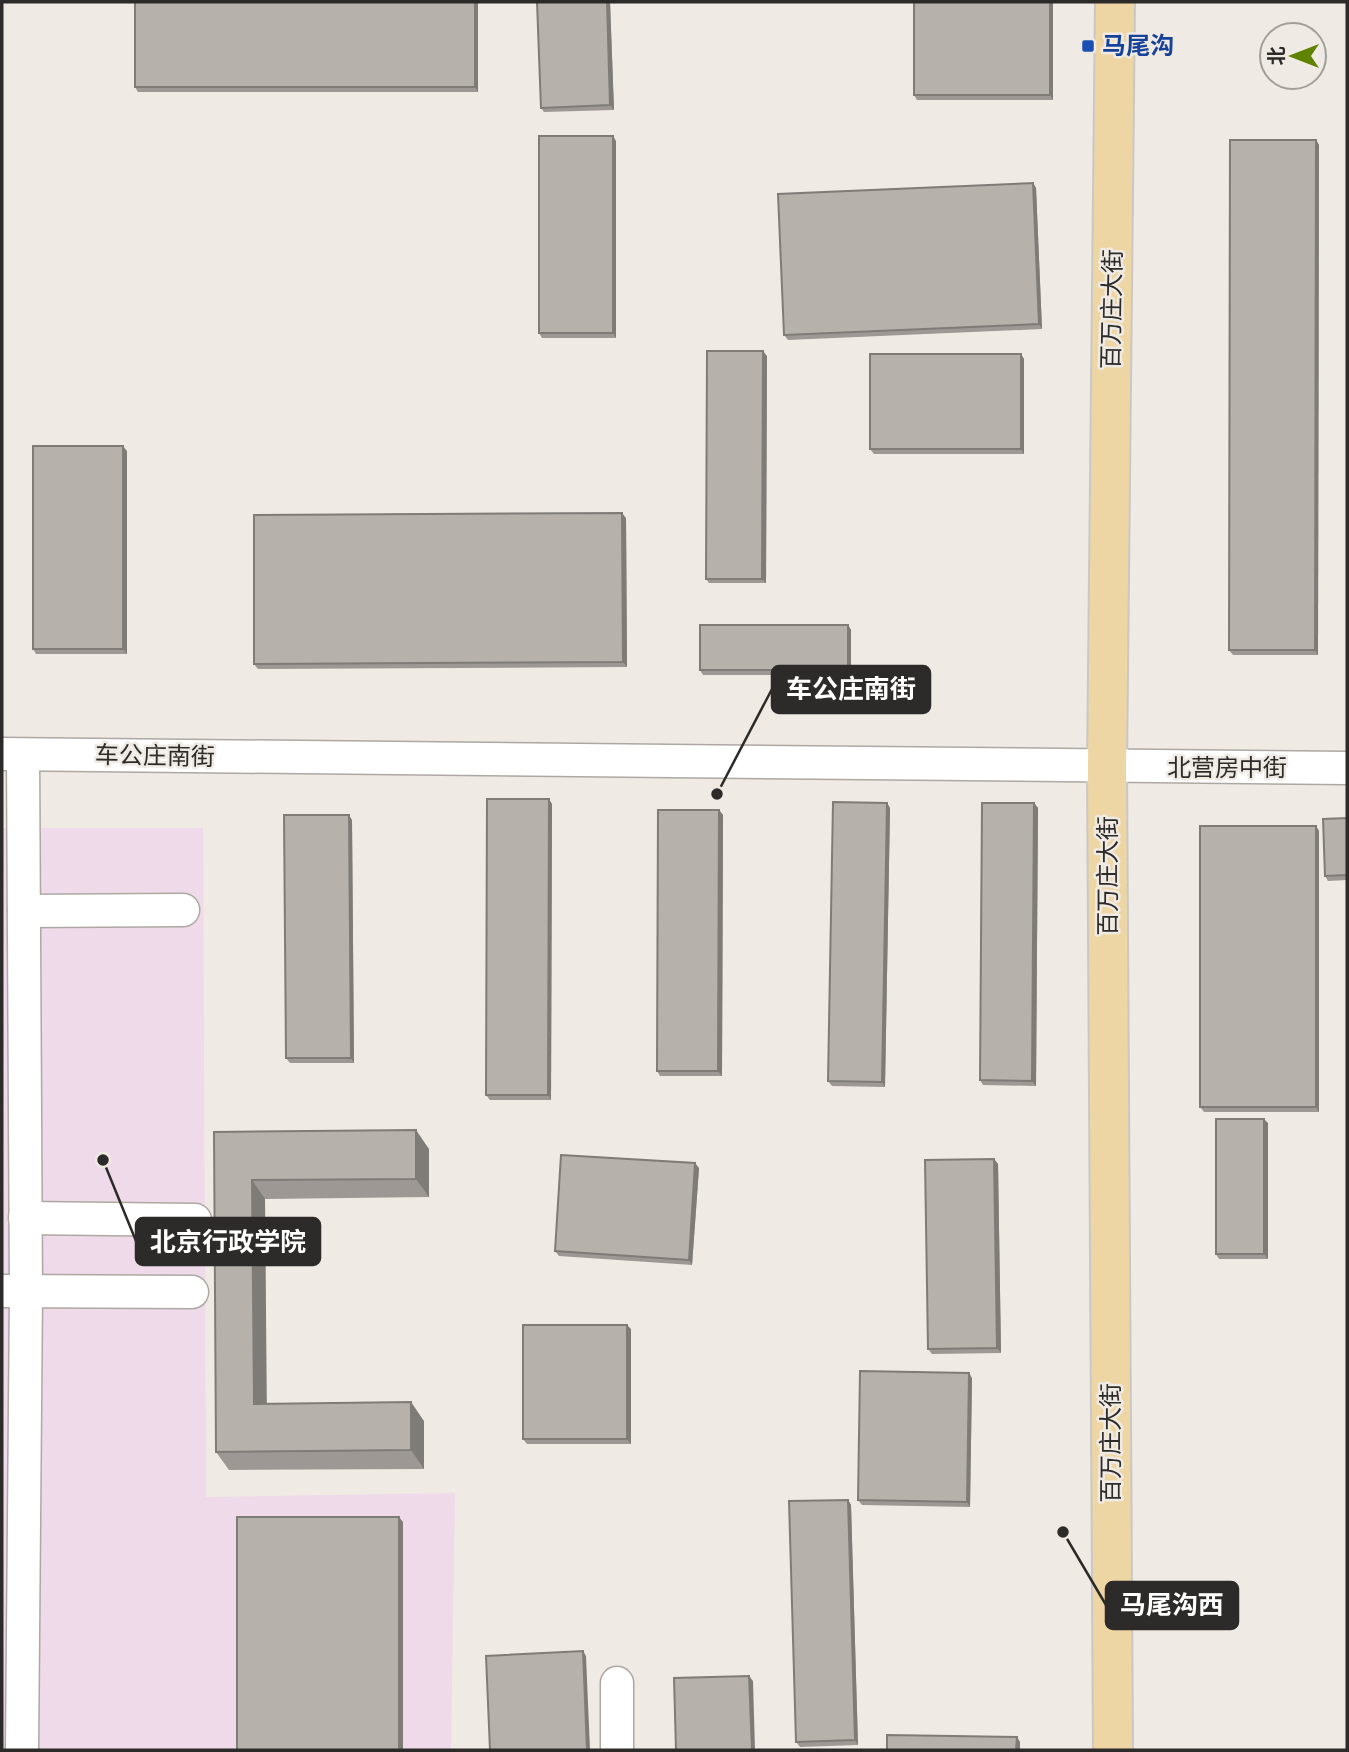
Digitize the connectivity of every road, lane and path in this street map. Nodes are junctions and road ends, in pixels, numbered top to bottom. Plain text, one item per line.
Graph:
1 (1115, 2) edge
2 (12, 755) edge
3 (1107, 767) junction
4 (1347, 768) edge
5 (183, 910) dead end
6 (24, 911) junction
7 (25, 1218) junction
8 (195, 1220) dead end
9 (14, 1292) edge
10 (192, 1292) dead end
11 (617, 1683) dead end
12 (22, 1750) edge
13 (617, 1750) edge
14 (1114, 1750) edge

1 - 3 main road, 百万庄大街
2 - 3 street, 车公庄南街
2 - 6 street
3 - 4 street, 北营房中街
3 - 14 main road, 百万庄大街
5 - 6 street
6 - 7 street
7 - 8 street
7 - 9 street
9 - 10 street
9 - 12 street
11 - 13 street

